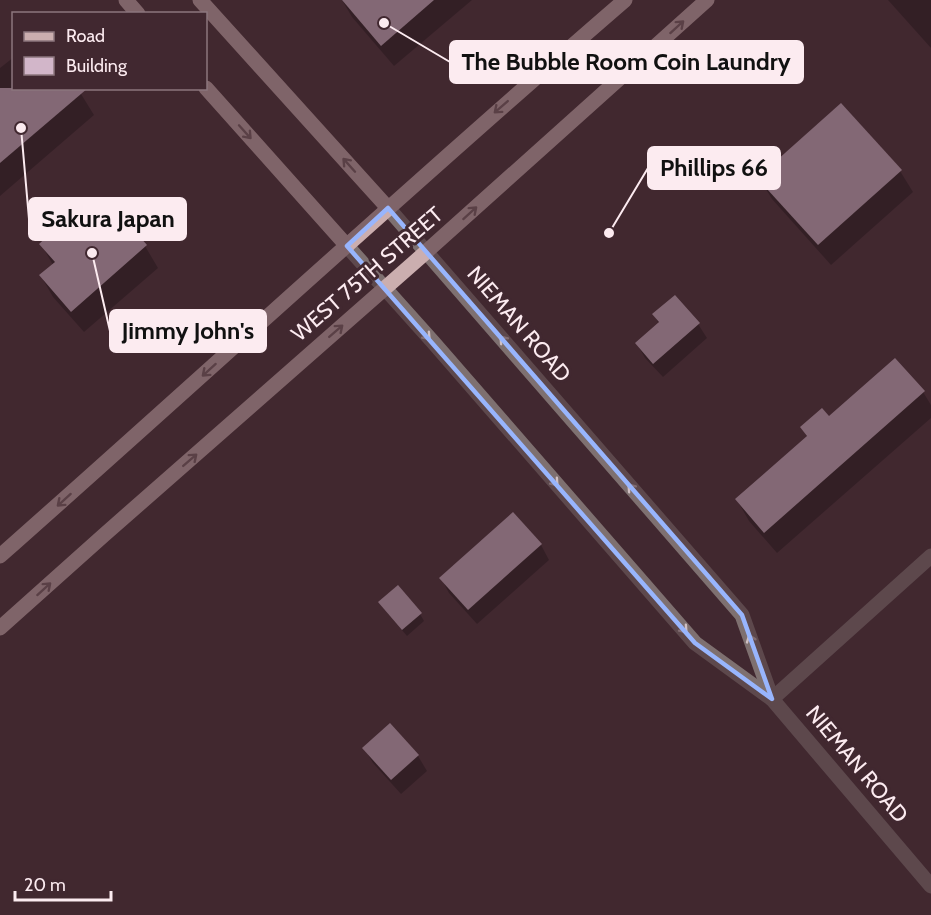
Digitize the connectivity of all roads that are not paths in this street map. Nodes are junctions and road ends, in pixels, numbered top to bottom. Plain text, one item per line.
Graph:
1 (126, 0) edge
2 (200, 0) edge
3 (625, 0) edge
4 (707, 0) edge
5 (136, 12) edge
6 (207, 89) edge
7 (388, 208) junction
8 (346, 246) junction
9 (426, 252) junction
10 (385, 289) junction
11 (931, 555) edge
12 (0, 556) edge
13 (0, 628) edge
14 (772, 699) junction
15 (931, 886) edge

1 - 5 main road
7 -> 2 main road, NIEMAN ROAD
3 -> 7 main road, WEST 75TH STREET
9 -> 4 main road, WEST 75TH STREET
6 -> 8 main road, NIEMAN ROAD
7 - 8 main road, WEST 75TH STREET
7 - 9 street, NIEMAN ROAD
8 - 10 street, NIEMAN ROAD
8 -> 12 main road, WEST 75TH STREET
9 - 10 main road, WEST 75TH STREET
14 -> 9 street, NIEMAN ROAD
13 -> 10 main road, WEST 75TH STREET
10 -> 14 street, NIEMAN ROAD
11 - 14 street
14 - 15 street, NIEMAN ROAD

